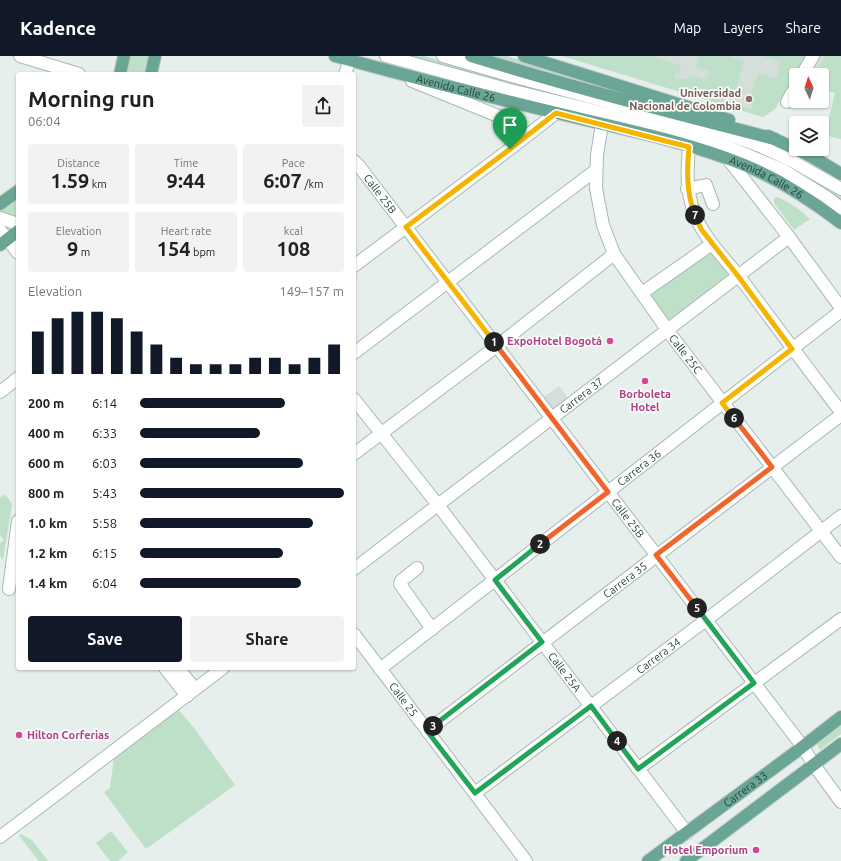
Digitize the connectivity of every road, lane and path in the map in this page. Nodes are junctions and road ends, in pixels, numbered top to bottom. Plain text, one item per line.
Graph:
1 (20, 56) edge
2 (124, 56) edge
3 (156, 56) edge
4 (335, 56) edge
5 (386, 56) edge
6 (443, 56) edge
7 (471, 56) edge
8 (524, 56) edge
9 (813, 56) edge
10 (350, 60) junction
11 (806, 68) edge
12 (72, 72) edge
13 (120, 72) edge
14 (152, 72) edge
15 (346, 72) edge
16 (392, 72) junction
17 (789, 98) edge
18 (787, 102) dead end
19 (556, 113) junction
20 (602, 124) junction
21 (775, 139) junction
22 (789, 146) edge
23 (689, 147) junction
24 (510, 149) junction
25 (810, 156) edge
26 (728, 159) junction
27 (356, 163) edge
28 (596, 170) junction
29 (841, 174) edge
30 (687, 189) junction
31 (841, 189) edge
32 (16, 192) edge
33 (0, 204) edge
34 (712, 204) dead end
35 (841, 208) edge
36 (0, 218) edge
37 (16, 223) edge
38 (841, 224) edge
39 (406, 227) junction
40 (16, 232) edge
41 (789, 237) junction
42 (2, 238) edge
43 (712, 244) junction
44 (16, 251) edge
45 (614, 254) junction
46 (356, 264) edge
47 (738, 276) junction
48 (448, 282) junction
49 (642, 293) junction
50 (841, 310) edge
51 (667, 330) junction
52 (497, 346) junction
53 (792, 349) junction
54 (356, 351) edge
55 (16, 380) edge
56 (0, 392) edge
57 (356, 402) edge
58 (722, 403) junction
59 (841, 413) edge
60 (552, 418) junction
61 (381, 433) junction
62 (356, 452) edge
63 (772, 467) junction
64 (608, 492) junction
65 (438, 505) junction
66 (841, 516) edge
67 (821, 531) junction
68 (16, 532) edge
69 (656, 555) junction
70 (841, 557) edge
71 (356, 567) edge
72 (416, 568) dead end
73 (495, 580) junction
74 (6, 589) edge
75 (841, 619) edge
76 (706, 620) junction
77 (432, 629) junction
78 (356, 637) edge
79 (542, 642) junction
80 (380, 669) junction
81 (167, 670) edge
82 (179, 670) edge
83 (220, 670) edge
84 (754, 683) junction
85 (191, 692) junction
86 (591, 706) junction
87 (841, 717) edge
88 (427, 731) junction
89 (841, 744) edge
90 (803, 747) junction
91 (814, 765) junction
92 (638, 769) junction
93 (475, 793) junction
94 (841, 802) edge
95 (687, 833) junction
96 (0, 837) edge
97 (526, 861) edge
98 (648, 861) edge
99 (686, 861) edge

1 - 12 street
2 - 13 main road
3 - 14 main road
4 - 10 main road, Avenida Calle 26
5 - 35 street
6 - 31 street
7 - 21 main road
8 - 21 main road
9 - 11 street
10 - 15 street
10 - 16 main road, Avenida Calle 26
16 - 19 main road, Avenida Calle 26
16 - 24 street
17 - 18 street
19 - 20 main road, Avenida Calle 26
19 - 24 street
20 - 23 main road, Avenida Calle 26
20 - 28 street, Calle 25C
21 - 22 main road
23 - 26 main road, Avenida Calle 26
23 - 30 street
24 - 39 street
25 - 29 main road
26 - 38 main road, Avenida Calle 26
26 - 41 street
27 - 39 street, Calle 25B
28 - 45 street, Calle 25C
28 - 48 street
30 - 34 street
30 - 43 street
32 - 33 main road
36 - 37 street
39 - 46 street
39 - 48 street, Calle 25B
40 - 42 main road
41 - 47 street, Carrera 37
41 - 50 street
42 - 44 street
43 - 47 street
43 - 49 street
45 - 49 street, Calle 25C
45 - 52 street
47 - 51 street, Carrera 37
47 - 53 street
48 - 52 street, Calle 25B
48 - 54 street
49 - 51 street, Calle 25C
50 - 53 street, Carrera 36
51 - 58 street, Calle 25C
51 - 60 street, Carrera 37
52 - 60 street, Calle 25B
52 - 61 street
53 - 58 street, Carrera 36
53 - 59 street
55 - 56 street
57 - 61 street, Calle 25A
58 - 63 street, Calle 25C
58 - 64 street, Carrera 36
59 - 63 street, Carrera 35
60 - 64 street, Calle 25B
60 - 65 street, Carrera 37
61 - 62 street
61 - 65 street, Calle 25A
63 - 67 street, Calle 25C
63 - 69 street, Carrera 35
64 - 69 street, Calle 25B
64 - 73 street, Carrera 36
65 - 71 street, Carrera 37
65 - 73 street, Calle 25A
66 - 67 street, Carrera 34
67 - 70 street, Calle 25C
67 - 76 street, Carrera 34
68 - 74 street
69 - 76 street, Calle 25B
69 - 79 street, Carrera 35
72 - 77 street
73 - 77 street, Carrera 36
73 - 79 street, Calle 25A
75 - 84 street
76 - 84 street, Calle 25B
76 - 86 street, Carrera 34
77 - 80 street, Carrera 36
78 - 80 street, Calle 25
79 - 86 street, Calle 25A
79 - 88 street, Carrera 35
80 - 88 street, Calle 25
81 - 85 street
82 - 85 street
83 - 85 street
84 - 90 street, Calle 25B
84 - 92 street
85 - 96 street
86 - 92 street, Calle 25A
86 - 93 street, Carrera 34
87 - 90 main road, Carrera 33
88 - 93 street, Calle 25
89 - 91 main road, Carrera 33
90 - 91 street, Calle 25B
90 - 95 main road, Carrera 33
91 - 94 street, Calle 25B
91 - 99 main road, Carrera 33
92 - 95 street, Calle 25A
93 - 97 street, Calle 25
95 - 98 main road, Carrera 33

